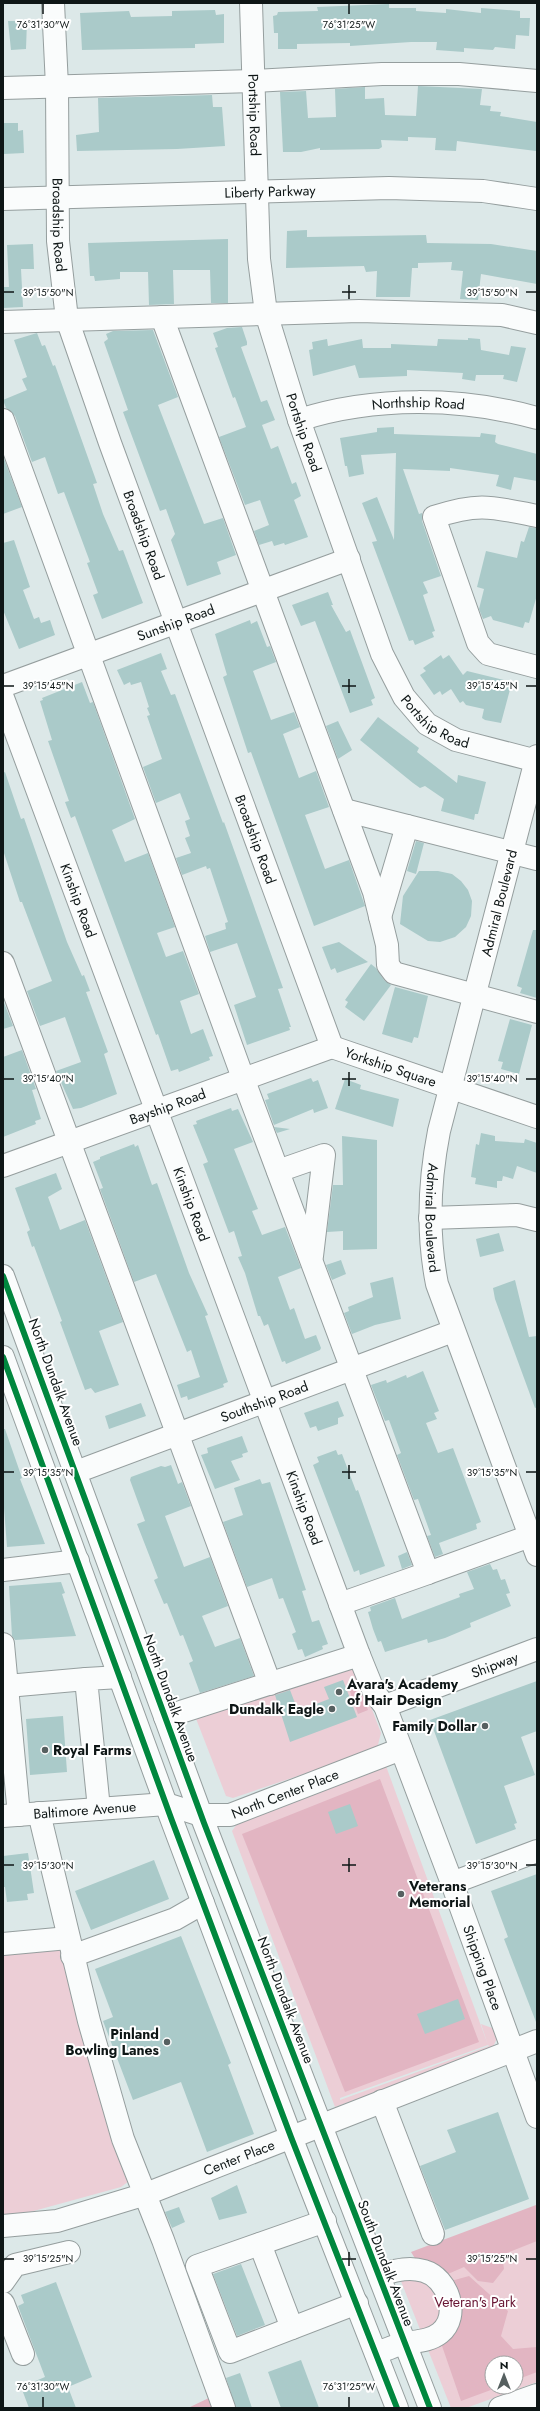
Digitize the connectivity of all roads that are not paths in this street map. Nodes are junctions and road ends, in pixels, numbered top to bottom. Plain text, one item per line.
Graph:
1 (53, 3) edge
2 (251, 3) edge
3 (254, 81) junction
4 (537, 81) edge
5 (56, 86) junction
6 (3, 88) edge
7 (257, 192) junction
8 (56, 197) junction
9 (3, 199) edge
10 (537, 199) edge
11 (266, 313) junction
12 (162, 317) junction
13 (67, 319) junction
14 (3, 322) edge
15 (537, 323) edge
16 (537, 418) edge
17 (3, 420) edge
18 (299, 420) junction
19 (537, 516) edge
20 (349, 559) junction
21 (264, 591) junction
22 (175, 622) junction
23 (88, 655) junction
24 (537, 667) edge
25 (3, 686) edge
26 (3, 698) edge
27 (537, 760) edge
28 (344, 810) junction
29 (407, 826) junction
30 (512, 852) junction
31 (537, 859) edge
32 (380, 918) junction
33 (3, 963) edge
34 (476, 994) junction
35 (537, 1012) edge
36 (332, 1048) junction
37 (243, 1078) junction
38 (449, 1086) junction
39 (158, 1111) junction
40 (537, 1117) edge
41 (68, 1143) junction
42 (3, 1166) edge
43 (278, 1171) junction
44 (430, 1218) junction
45 (537, 1220) edge
46 (311, 1260) junction
47 (3, 1276) edge
48 (453, 1332) junction
49 (3, 1357) edge
50 (352, 1370) junction
51 (7, 1380) edge
52 (264, 1403) junction
53 (177, 1435) junction
54 (76, 1472) junction
55 (534, 1546) edge
56 (78, 1560) junction
57 (3, 1570) edge
58 (428, 1573) junction
59 (340, 1604) junction
60 (3, 1644) edge
61 (536, 1651) edge
62 (359, 1655) junction
63 (120, 1677) junction
64 (86, 1679) junction
65 (270, 1684) junction
66 (6, 1693) edge
67 (385, 1706) junction
68 (165, 1717) junction
69 (400, 1749) junction
70 (166, 1804) junction
71 (99, 1809) junction
72 (20, 1815) edge
73 (201, 1815) junction
74 (537, 1851) edge
75 (452, 1883) junction
76 (203, 1903) junction
77 (3, 1944) edge
78 (70, 1947) junction
79 (537, 2042) edge
80 (512, 2050) junction
81 (382, 2101) junction
82 (537, 2117) edge
83 (320, 2126) junction
84 (291, 2137) junction
85 (146, 2194) junction
86 (325, 2221) junction
87 (3, 2226) edge
88 (433, 2234) dead end
89 (260, 2244) junction
90 (69, 2252) dead end
91 (378, 2275) junction
92 (3, 2282) edge
93 (3, 2303) edge
94 (357, 2304) junction
95 (292, 2328) junction
96 (404, 2343) junction
97 (376, 2353) junction
98 (23, 2354) dead end
99 (537, 2395) edge
100 (224, 2408) edge
101 (397, 2408) edge
102 (430, 2408) edge
103 (500, 2408) edge

1 - 5 street, Broadship Road
2 - 3 street, Portship Road
3 - 4 street
3 - 5 street
3 - 7 street, Portship Road
5 - 6 street
5 - 8 street, Broadship Road
7 - 8 street, Liberty Parkway
7 - 10 street, Liberty Parkway
7 - 11 street, Portship Road
8 - 9 street, Liberty Parkway
8 - 13 street, Broadship Road
11 - 12 street
11 - 15 street
11 - 18 street, Portship Road
12 - 13 street
12 - 21 street
13 - 14 street
13 - 22 street, Broadship Road
16 - 18 street, Northship Road
17 - 23 street
18 - 20 street, Portship Road
19 - 24 street
20 - 21 street, Sunship Road
20 - 27 street, Portship Road
21 - 22 street, Sunship Road
21 - 28 street
22 - 23 street, Sunship Road
22 - 36 street, Broadship Road
23 - 25 street, Sunship Road
23 - 37 street
26 - 39 street, Kinship Road
27 - 30 street, Admiral Boulevard
28 - 29 street
28 - 32 street
29 - 30 street
29 - 32 street
30 - 31 street
30 - 34 street, Admiral Boulevard
32 - 34 street
33 - 41 street
34 - 35 street
34 - 38 street, Admiral Boulevard
36 - 37 street, Bayship Road
36 - 38 street, Yorkship Square
37 - 39 street, Bayship Road
37 - 43 street
38 - 40 street, Yorkship Square
38 - 44 street, Admiral Boulevard
39 - 41 street, Bayship Road
39 - 52 street, Kinship Road
41 - 42 street, Bayship Road
41 - 53 street
43 - 46 street
43 - 46 street
44 - 45 street
44 - 48 street, Admiral Boulevard
46 - 50 street
47 - 54 street, North Dundalk Avenue
48 - 50 street, Southship Road
48 - 55 street, Admiral Boulevard
49 - 51 street
50 - 52 street, Southship Road
50 - 58 street
51 - 56 street
52 - 53 street, Southship Road
52 - 59 street, Kinship Road
53 - 54 street, Southship Road
53 - 65 street
54 - 68 street, North Dundalk Avenue
55 - 58 street
56 - 57 street
56 - 63 street
58 - 59 street
59 - 62 street, Kinship Road
60 - 66 street
61 - 67 street, Shipway
62 - 65 street
62 - 67 street, Kinship Road
63 - 64 street
63 - 70 street
64 - 66 street
64 - 71 street
65 - 68 street
66 - 72 street
67 - 69 street, Shipping Place
68 - 73 street, North Dundalk Avenue
69 - 73 street, North Center Place
69 - 75 street, Shipping Place
70 - 71 street, Baltimore Avenue
70 - 73 street, North Center Place
70 - 76 street
71 - 72 street, Baltimore Avenue
72 - 78 street
73 - 83 street, North Dundalk Avenue
74 - 75 street
75 - 80 street, Shipping Place
76 - 78 street
76 - 84 street
77 - 78 street
78 - 85 street
79 - 80 street, Center Place
80 - 81 street, Center Place
80 - 82 street, Shipping Place
81 - 83 street, Center Place
81 - 88 street
83 - 84 street, Center Place
83 - 91 street, South Dundalk Avenue
84 - 85 street, Center Place
84 - 86 street
85 - 87 street, Center Place
85 - 100 street
86 - 89 street
86 - 94 street
89 - 95 street
89 - 95 street
90 - 92 street
91 - 96 street, South Dundalk Avenue
91 - 96 street
93 - 98 street
94 - 95 street
94 - 97 street
96 - 97 street
96 - 102 street, South Dundalk Avenue
97 - 101 street
99 - 103 street

